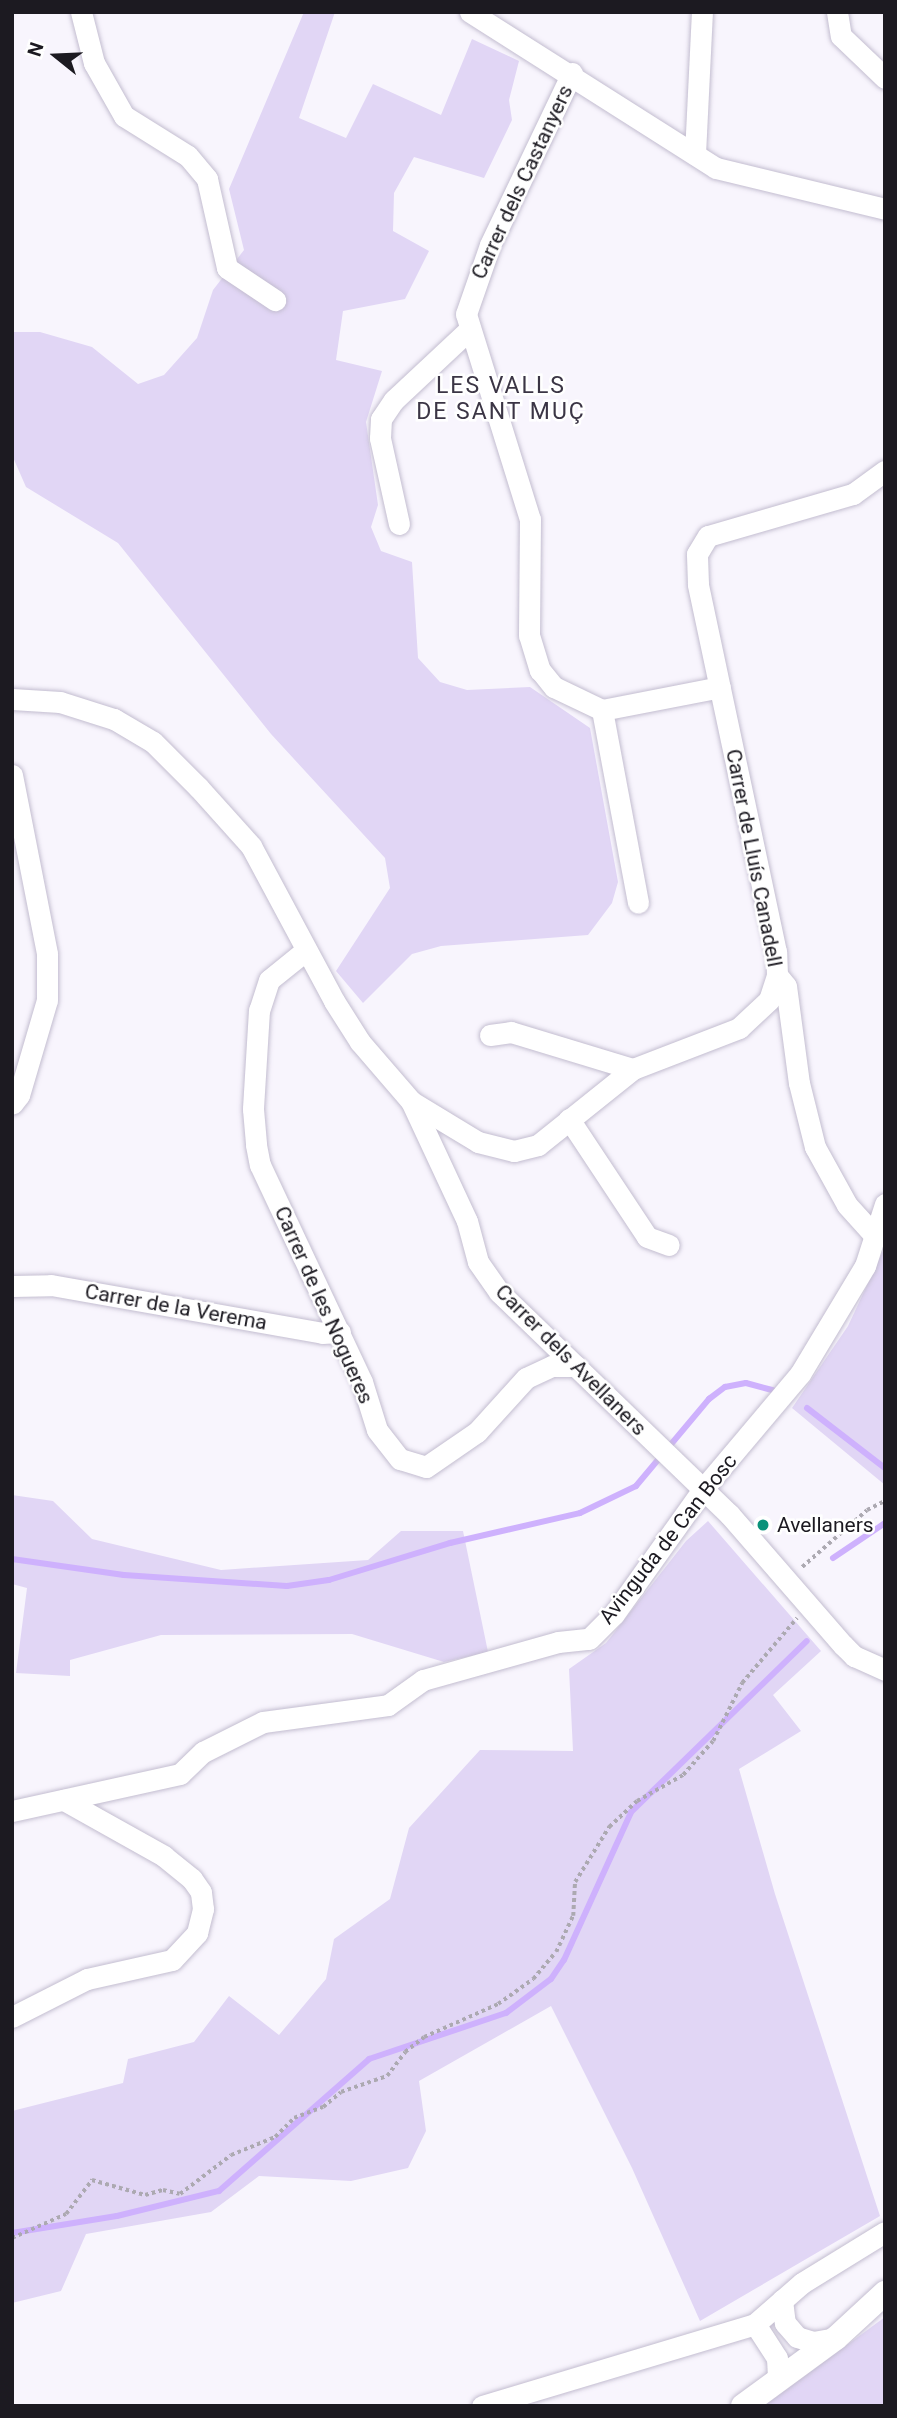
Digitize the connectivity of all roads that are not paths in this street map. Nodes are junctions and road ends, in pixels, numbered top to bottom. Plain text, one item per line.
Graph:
1 (80, 12) edge
2 (470, 12) edge
3 (702, 12) edge
4 (837, 12) edge
5 (572, 73) junction
6 (885, 78) edge
7 (695, 154) junction
8 (885, 209) edge
9 (275, 300) dead end
10 (470, 330) junction
11 (885, 471) edge
12 (399, 524) dead end
13 (720, 687) junction
14 (12, 699) edge
15 (602, 710) junction
16 (12, 775) edge
17 (638, 903) dead end
18 (305, 951) junction
19 (777, 975) junction
20 (490, 1035) dead end
21 (633, 1069) junction
22 (411, 1101) junction
23 (12, 1104) edge
24 (569, 1119) junction
25 (885, 1204) edge
26 (875, 1236) junction
27 (669, 1245) dead end
28 (12, 1286) edge
29 (340, 1332) junction
30 (576, 1366) junction
31 (703, 1489) junction
32 (885, 1670) edge
33 (64, 1800) junction
34 (12, 1811) edge
35 (12, 2017) edge
36 (885, 2232) edge
37 (885, 2293) edge
38 (782, 2300) junction
39 (755, 2324) junction
40 (836, 2338) junction
41 (778, 2380) junction
42 (482, 2406) edge
43 (743, 2406) edge

1 - 9 street
2 - 5 street
3 - 7 street
4 - 6 street
5 - 7 street
5 - 10 street, Carrer dels Castanyers
7 - 8 street
10 - 12 street
10 - 15 street, Carrer dels Castanyers
11 - 13 street, Carrer de Lluís Canadell
13 - 15 street
13 - 19 street, Carrer de Lluís Canadell
14 - 18 street, Carrer dels Avellaners
15 - 17 street
16 - 23 street
18 - 22 street, Carrer dels Avellaners
18 - 29 street, Carrer de les Nogueres
19 - 21 street, Carrer de Lluís Canadell
19 - 26 street
20 - 21 street
21 - 24 street, Carrer de Lluís Canadell
22 - 24 street, Carrer de Lluís Canadell
22 - 30 street, Carrer dels Avellaners
24 - 27 street
25 - 26 street, Avinguda de Can Bosc
26 - 31 street, Avinguda de Can Bosc
28 - 29 street, Carrer de la Verema
29 - 30 street, Carrer de les Nogueres
30 - 31 street, Carrer dels Avellaners
31 - 32 street, Carrer dels Avellaners
31 - 33 street, Avinguda de Can Bosc
33 - 34 street, Avinguda de Can Bosc
33 - 35 street
36 - 38 street
37 - 40 street
38 - 39 street
38 - 40 street
39 - 41 street
39 - 42 street
40 - 41 street
41 - 43 street

